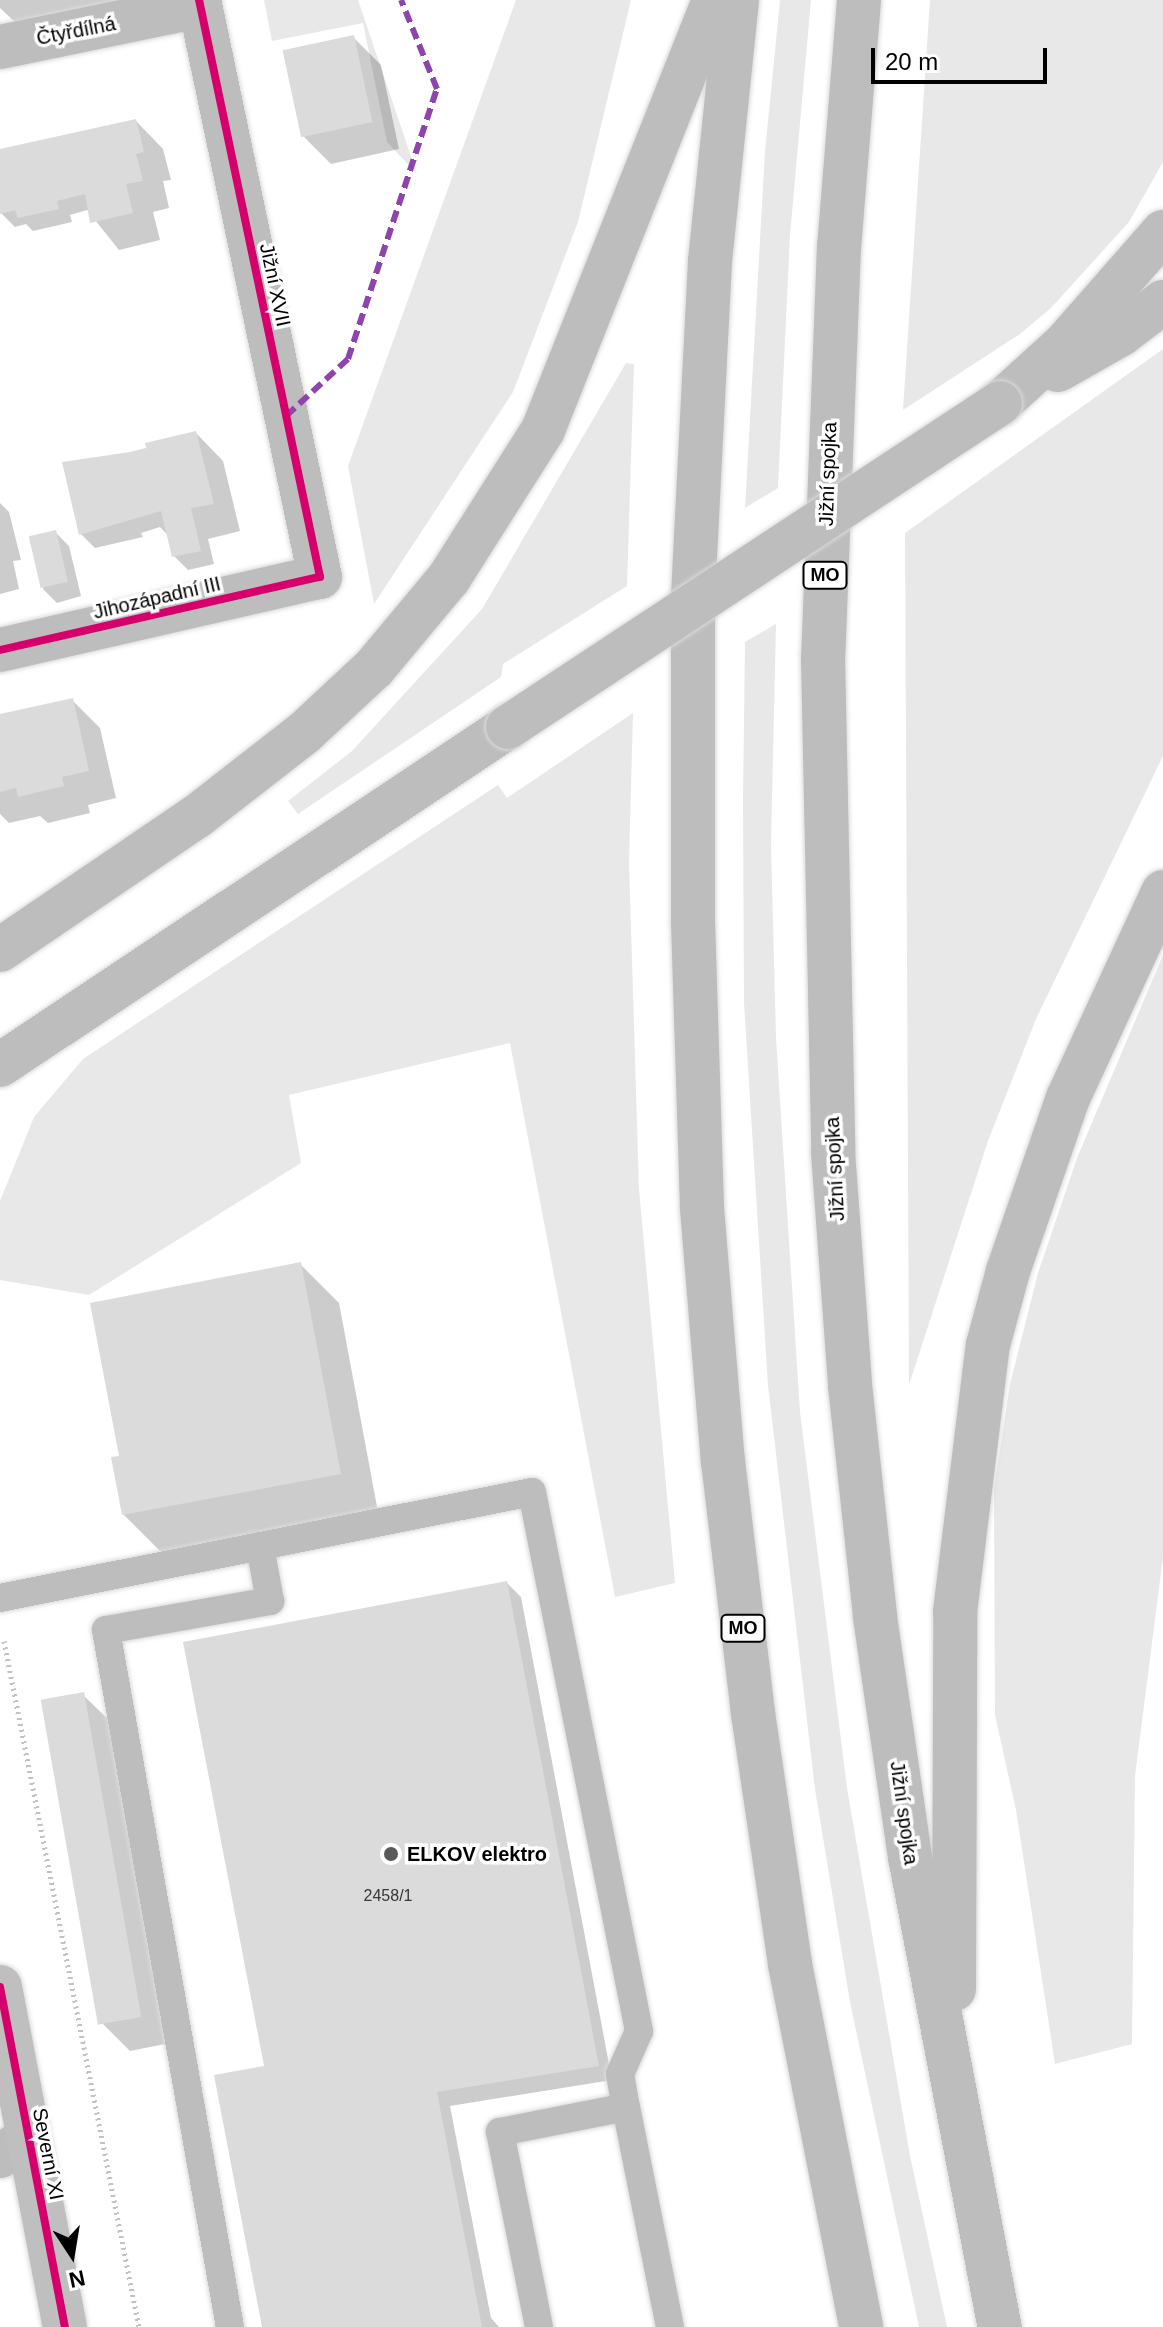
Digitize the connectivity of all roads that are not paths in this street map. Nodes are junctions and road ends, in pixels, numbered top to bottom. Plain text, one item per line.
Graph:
1 (714, 0) edge
2 (737, 0) edge
3 (859, 0) edge
4 (199, 3) edge
5 (0, 47) edge
6 (1163, 232) edge
7 (1163, 302) edge
8 (1000, 403) junction
9 (320, 577) joint
10 (0, 650) edge
11 (1163, 892) edge
12 (0, 950) edge
13 (0, 1065) edge
14 (260, 1546) junction
15 (0, 1598) edge
16 (0, 1987) edge
17 (953, 2095) junction
18 (626, 2107) junction
19 (14, 2147) edge
20 (65, 2327) edge
21 (230, 2327) edge
22 (539, 2327) edge
23 (670, 2327) edge
24 (861, 2327) edge
25 (1000, 2327) edge

1 - 12 main road
2 - 24 main road, MO
3 - 17 main road, Jižní spojka / MO
4 - 5 main road, Čtyřdílná
4 - 9 main road, Jižní XVII
6 - 8 main road
7 - 8 main road
8 - 13 main road, bridge
9 - 10 main road, Jihozápadní III
11 - 17 main road
14 - 15 lane
14 - 18 lane
14 - 21 lane
16 - 19 street, Severní XI
17 - 25 main road, Jižní spojka / MO
18 - 22 lane
18 - 23 lane
19 - 20 street, Severní XI

